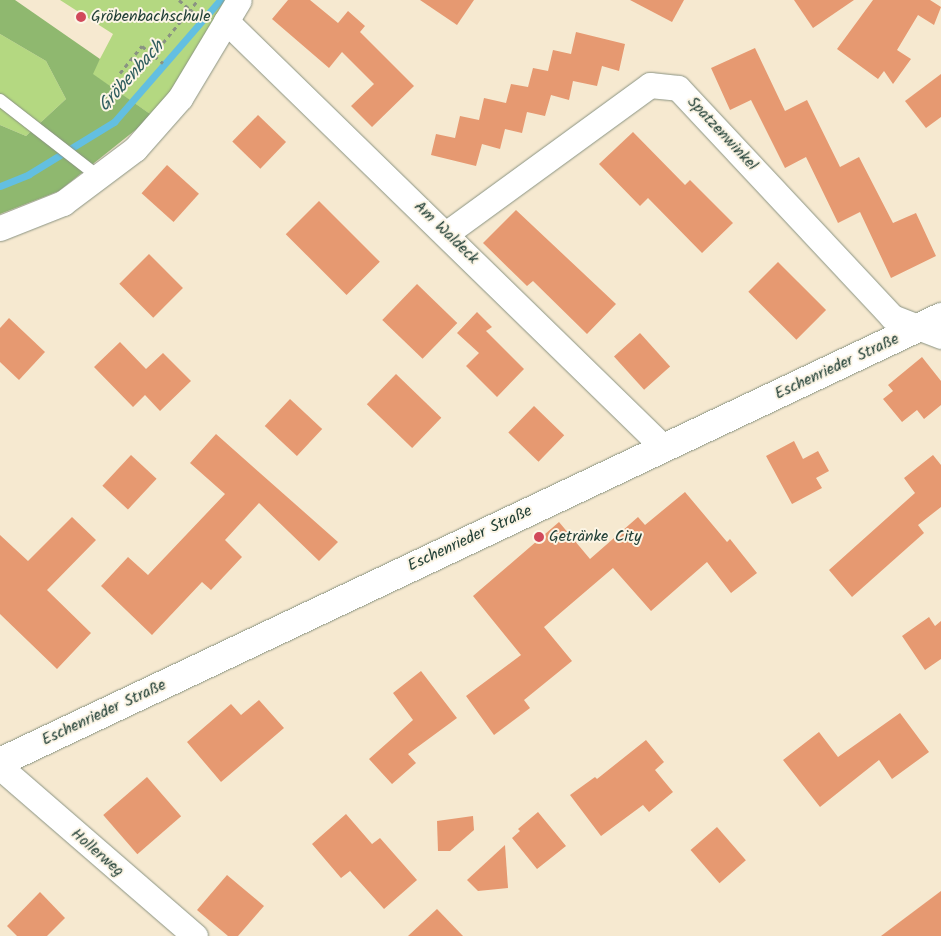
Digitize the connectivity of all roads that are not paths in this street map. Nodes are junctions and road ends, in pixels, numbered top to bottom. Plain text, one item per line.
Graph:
1 (239, 0) edge
2 (226, 21) junction
3 (0, 100) edge
4 (99, 177) junction
5 (0, 228) edge
6 (447, 233) junction
7 (935, 327) edge
8 (663, 447) junction
9 (0, 762) edge
10 (0, 767) edge
11 (195, 936) edge

1 - 2 street
2 - 4 street
2 - 6 street, Am Waldeck
3 - 4 lane
4 - 5 street
6 - 7 street, Spatzenwinkel
6 - 8 street, Am Waldeck
7 - 8 street, Eschenrieder Straße
8 - 9 street, Eschenrieder Straße
10 - 11 street, Hollerweg

